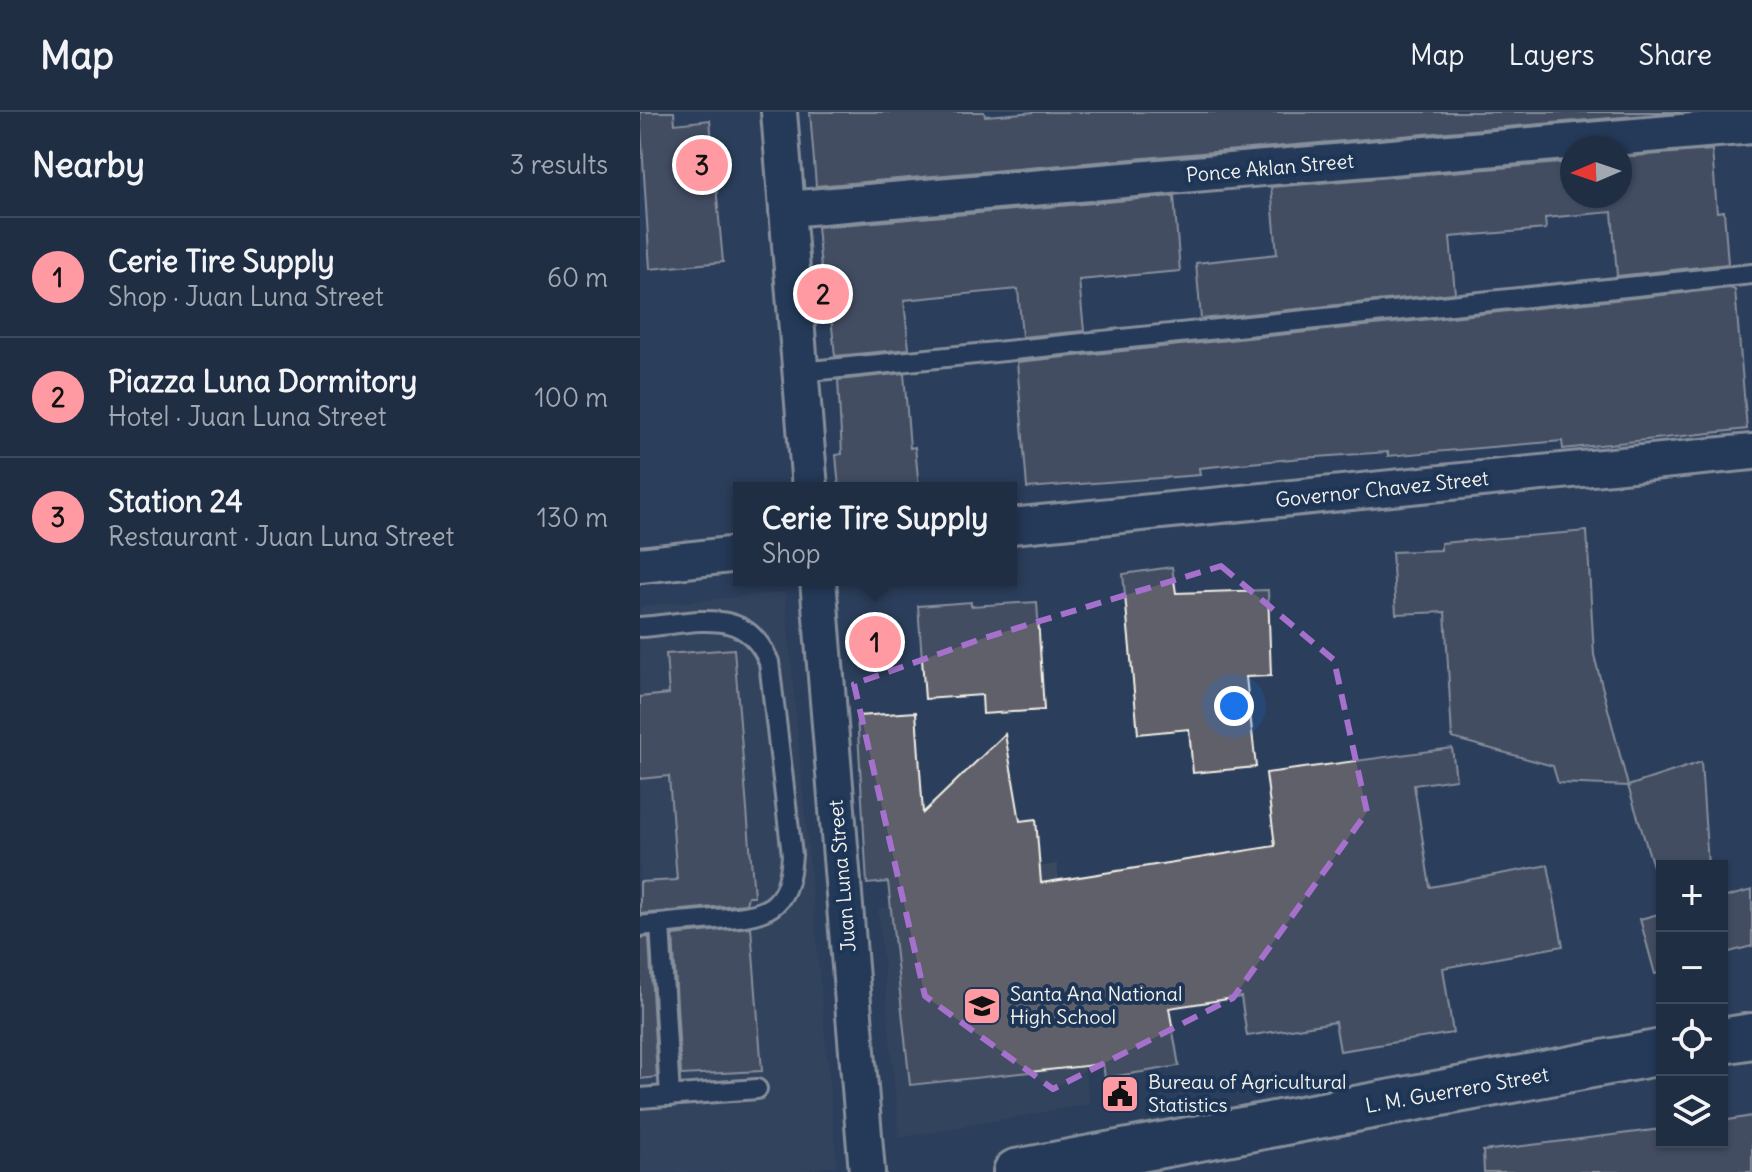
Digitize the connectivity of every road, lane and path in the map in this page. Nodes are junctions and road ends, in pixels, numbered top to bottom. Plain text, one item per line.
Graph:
1 (779, 112) edge
2 (1752, 126) edge
3 (787, 209) junction
4 (1752, 274) edge
5 (801, 372) junction
6 (1752, 452) edge
7 (810, 482) edge
8 (1017, 525) edge
9 (733, 555) edge
10 (640, 565) edge
11 (818, 586) edge
12 (640, 627) edge
13 (660, 924) junction
14 (640, 926) edge
15 (1752, 1036) edge
16 (1728, 1040) edge
17 (1656, 1053) edge
18 (757, 1089) dead end
19 (670, 1096) junction
20 (640, 1098) edge
21 (867, 1172) edge
22 (1016, 1172) edge

1 - 3 street
2 - 3 street, Ponce Aklan Street
3 - 5 street
4 - 5 lane
5 - 7 street
6 - 8 street, Governor Chavez Street
9 - 10 street
11 - 21 street, Juan Luna Street
12 - 13 lane
13 - 14 lane
13 - 19 lane
15 - 16 street
17 - 22 street, L. M. Guerrero Street
18 - 19 lane
19 - 20 lane

